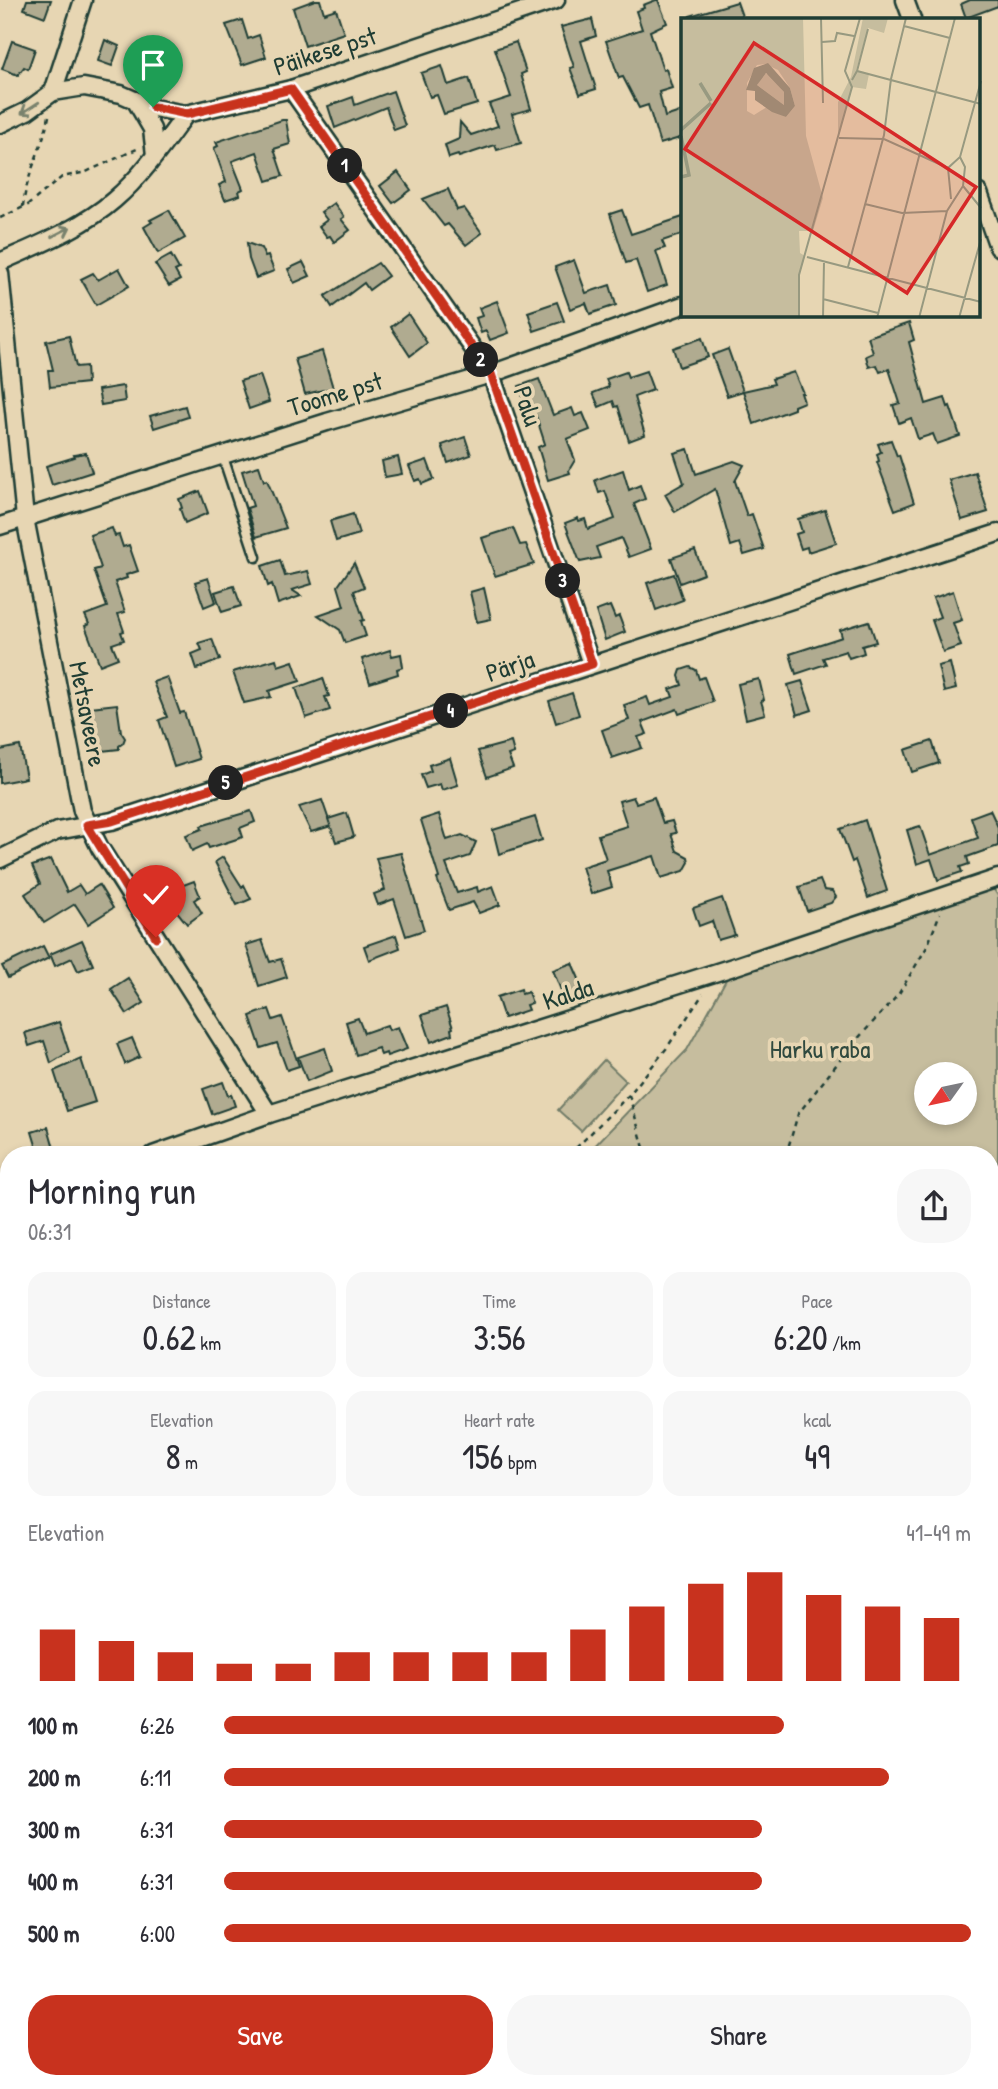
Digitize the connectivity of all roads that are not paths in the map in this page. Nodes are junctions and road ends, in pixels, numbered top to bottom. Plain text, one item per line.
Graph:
1 (83, 0) edge
2 (556, 0) edge
3 (905, 0) edge
4 (912, 18) edge
5 (63, 61) junction
6 (84, 87) junction
7 (291, 89) junction
8 (53, 92) junction
9 (135, 100) junction
10 (187, 114) junction
11 (0, 124) edge
12 (155, 148) junction
13 (984, 196) edge
14 (998, 247) edge
15 (0, 262) edge
16 (0, 273) edge
17 (681, 306) edge
18 (491, 374) junction
19 (222, 454) junction
20 (25, 518) junction
21 (0, 526) edge
22 (998, 533) edge
23 (256, 557) dead end
24 (592, 664) junction
25 (87, 825) junction
26 (0, 859) edge
27 (998, 878) edge
28 (269, 1114) junction
29 (178, 1146) edge

1 - 5 street
2 - 7 street, Päikese pst
3 - 4 street
5 - 6 street
5 - 8 street
6 - 8 street, Päikese pst
6 - 9 street, Päikese pst
7 - 10 street, Päikese pst
7 - 18 street, Palu
8 -> 11 street, Päikese pst
9 - 10 street, Päikese pst
9 - 12 street
10 - 12 street
15 -> 12 street
13 - 14 street
16 - 20 street, Metsaveere
17 - 18 street, Toome pst
18 - 19 street, Toome pst
18 - 24 street, Palu
19 - 20 street, Toome pst
19 - 23 lane
20 - 21 street, Toome pst
20 - 25 street, Metsaveere
22 - 24 street, Pärja
24 - 25 street, Pärja
25 - 26 street, Pärja
25 - 28 street, Metsaveere
27 - 28 street, Kalda
28 - 29 street, Kalda

